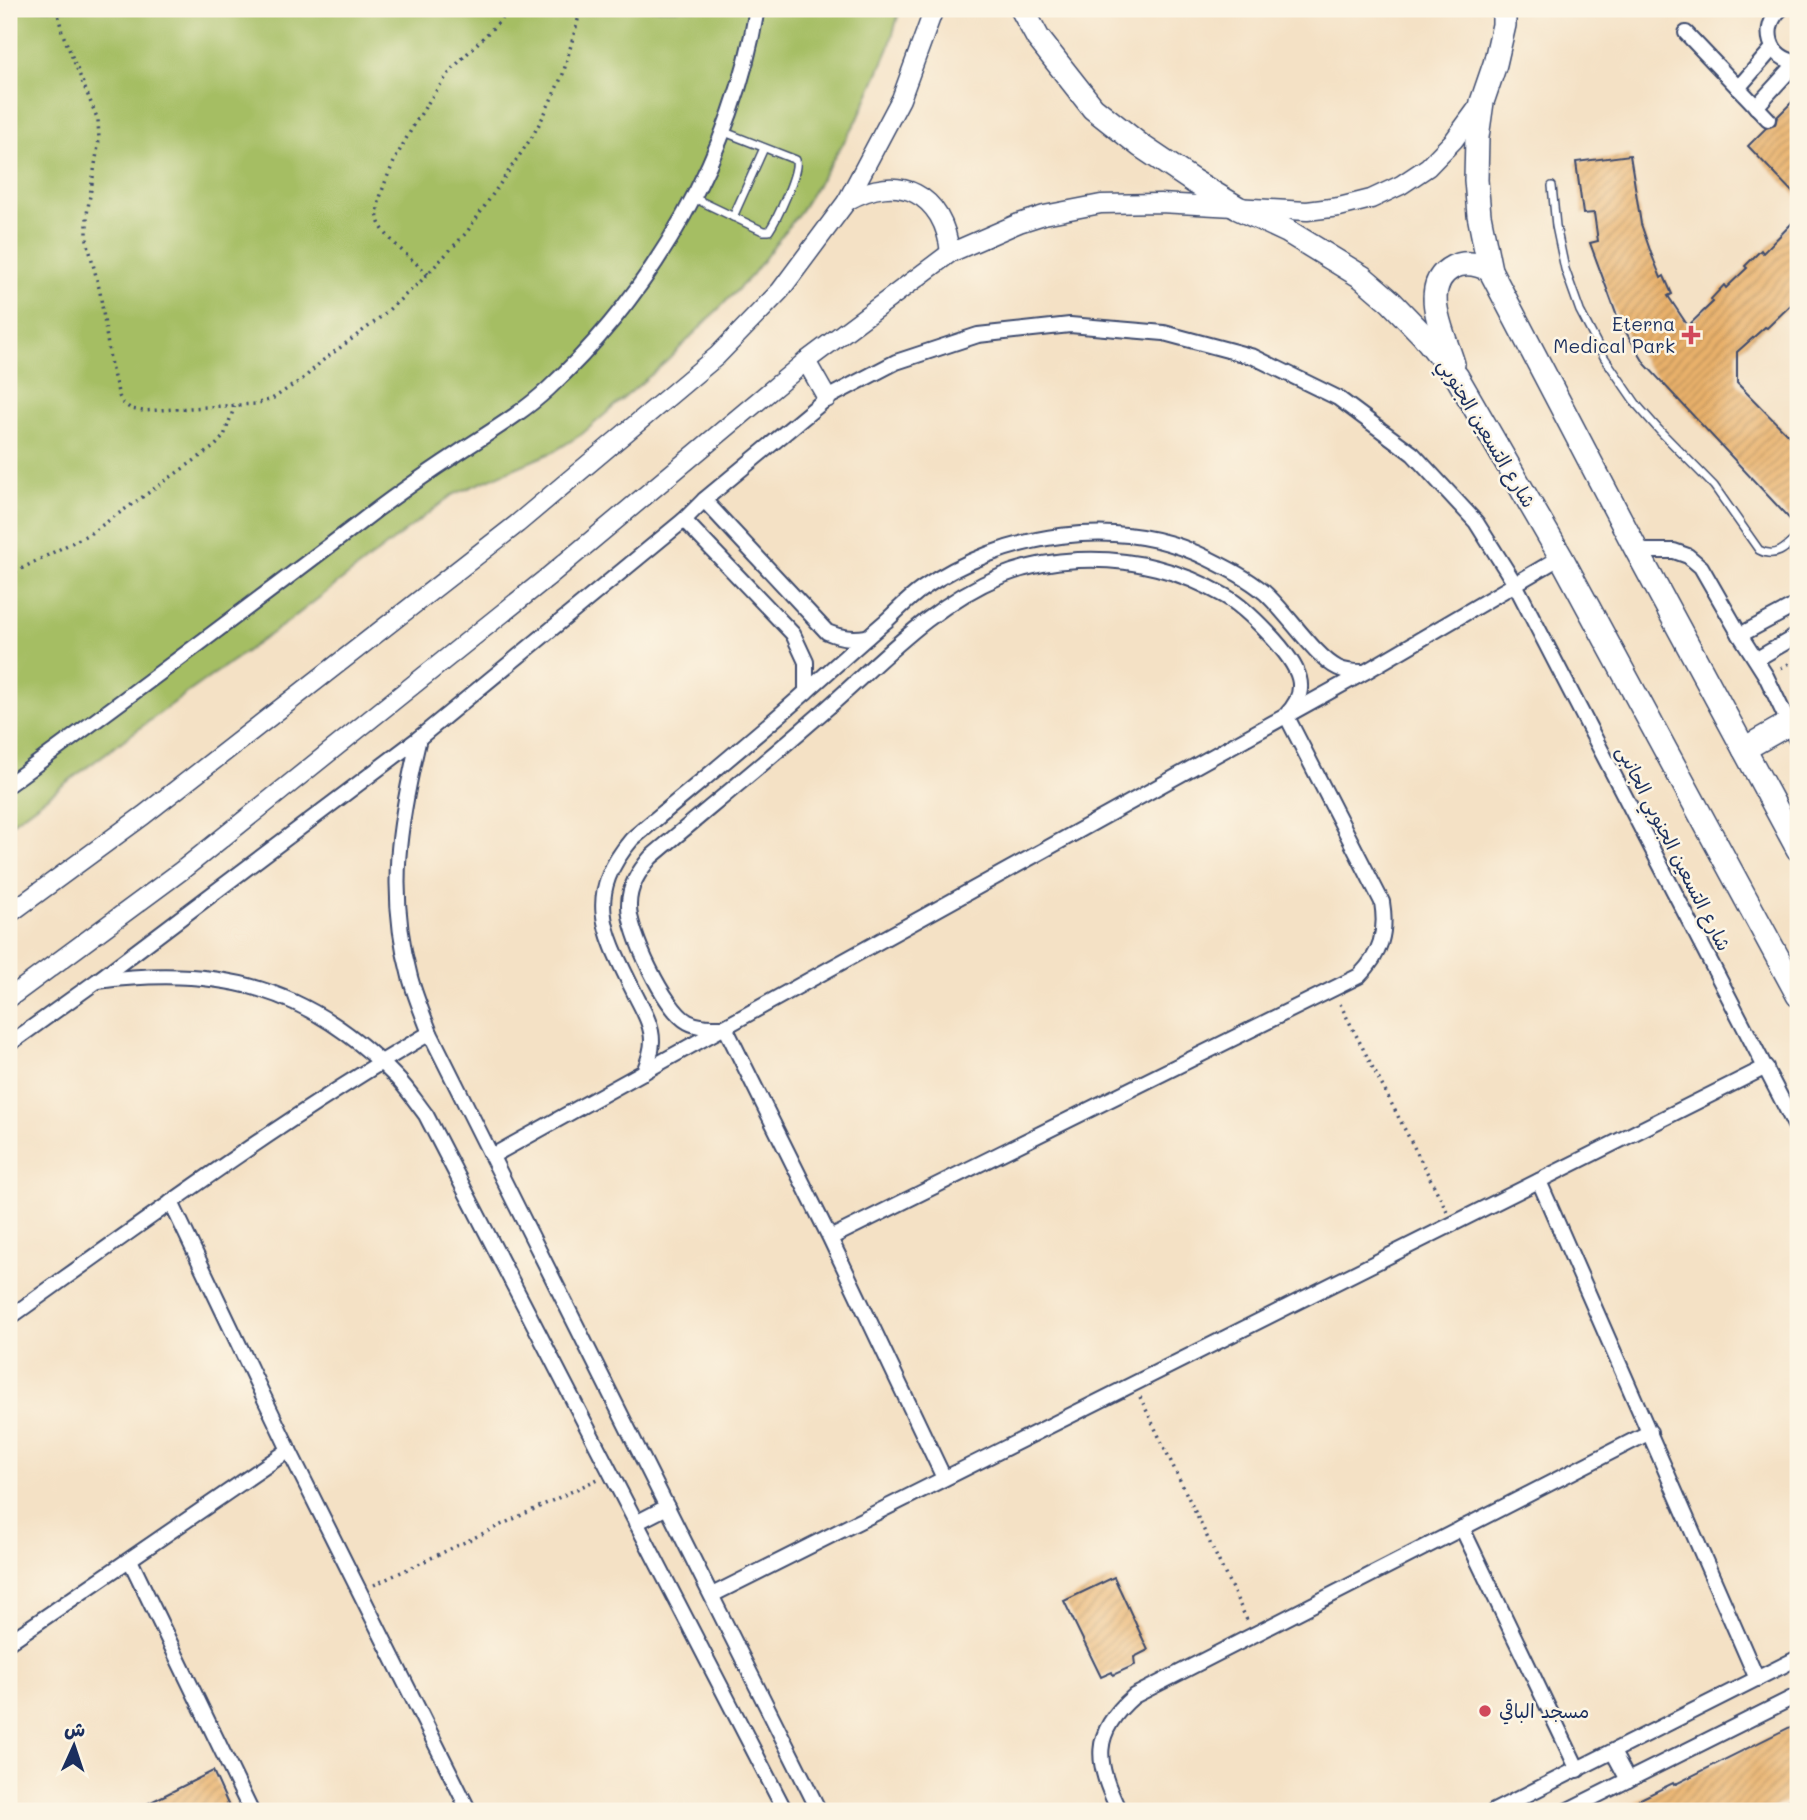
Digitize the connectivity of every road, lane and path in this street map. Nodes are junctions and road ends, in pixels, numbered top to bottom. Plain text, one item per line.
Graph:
1 (57, 9) edge
2 (511, 9) edge
3 (582, 9) edge
4 (757, 9) edge
5 (934, 9) edge
6 (1022, 9) edge
7 (1504, 9) edge
8 (1781, 9) edge
9 (1686, 33) dead end
10 (1773, 48) junction
11 (1798, 62) edge
12 (1738, 88) junction
13 (1482, 102) junction
14 (1756, 107) junction
15 (1768, 119) dead end
16 (722, 131) junction
17 (764, 148) junction
18 (1552, 186) dead end
19 (694, 198) junction
20 (847, 201) junction
21 (1238, 208) junction
22 (733, 217) junction
23 (950, 253) junction
24 (1490, 270) junction
25 (428, 274) junction
26 (806, 361) junction
27 (1457, 377) junction
28 (827, 398) junction
29 (234, 405) junction
30 (704, 500) junction
31 (684, 520) junction
32 (1798, 536) edge
33 (1790, 544) junction
34 (1637, 551) junction
35 (1561, 557) junction
36 (1798, 559) edge
37 (9, 575) edge
38 (1514, 584) junction
39 (1798, 604) edge
40 (1740, 635) junction
41 (1798, 635) edge
42 (867, 637) junction
43 (1757, 659) junction
44 (1798, 659) edge
45 (1365, 672) junction
46 (1766, 676) junction
47 (806, 692) junction
48 (1286, 715) junction
49 (1793, 733) edge
50 (419, 738) junction
51 (1744, 749) junction
52 (9, 784) edge
53 (1798, 849) edge
54 (9, 914) edge
55 (97, 981) junction
56 (1332, 989) junction
57 (1798, 995) edge
58 (9, 999) edge
59 (724, 1027) junction
60 (430, 1033) junction
61 (9, 1044) edge
62 (380, 1062) junction
63 (1766, 1067) junction
64 (644, 1072) junction
65 (1798, 1131) edge
66 (492, 1156) junction
67 (1539, 1181) junction
68 (171, 1202) junction
69 (1454, 1223) junction
70 (830, 1238) junction
71 (9, 1318) edge
72 (1133, 1383) junction
73 (1650, 1432) junction
74 (289, 1450) junction
75 (610, 1473) junction
76 (944, 1478) junction
77 (667, 1507) junction
78 (636, 1523) junction
79 (1462, 1528) junction
80 (130, 1560) junction
81 (359, 1592) junction
82 (712, 1595) junction
83 (1254, 1635) junction
84 (9, 1642) edge
85 (1798, 1658) edge
86 (1757, 1679) junction
87 (1798, 1695) edge
88 (1613, 1752) junction
89 (1578, 1770) junction
90 (1628, 1780) junction
91 (251, 1811) edge
92 (469, 1811) edge
93 (785, 1811) edge
94 (819, 1811) edge
95 (1119, 1811) edge
96 (1494, 1811) edge
97 (1566, 1811) edge

1 - 29 path
2 - 25 path
3 - 25 path
4 - 16 street
5 - 20 street
6 - 21 main road, شارع التسعين الجنوبي
7 - 13 main road
8 - 10 street
9 - 12 street
10 - 11 street
10 - 12 street
11 - 14 street
12 - 14 street
13 - 21 street
13 - 24 main road
14 - 15 street
16 - 17 lane
16 - 19 street
17 - 22 lane
17 - 22 lane
18 - 33 lane
19 - 22 lane
19 - 52 street
20 - 23 street
20 - 54 street
21 - 23 street
21 - 27 main road, شارع التسعين الجنوبي
23 - 26 street
24 - 27 main road
24 - 34 main road
25 - 29 path
26 - 28 street
26 - 58 street
27 - 35 main road, شارع التسعين الجنوبي
28 - 30 street, شارع التسعين الجنوبي الجانبى
28 - 38 street, شارع التسعين الجنوبي الجانبى
29 - 37 path
30 - 31 street, شارع التسعين الجنوبي الجانبى
30 - 42 street
31 - 47 street
31 - 50 street, شارع التسعين الجنوبي الجانبى
32 - 33 lane
33 - 36 lane
34 - 40 street
34 - 51 main road
35 - 38 street
35 - 57 main road, شارع التسعين الجنوبي
38 - 45 street
38 - 63 street, شارع التسعين الجنوبي الجانبى
39 - 40 street
40 - 43 street
41 - 43 street
42 - 45 street
42 - 47 street
43 - 46 street
44 - 46 path
45 - 48 street
46 - 49 street
47 - 64 street
48 - 56 street
48 - 59 street
48 - 59 street
49 - 51 main road
50 - 55 street, شارع التسعين الجنوبي الجانبى
50 - 60 street
51 - 53 main road
55 - 61 street, شارع التسعين الجنوبي الجانبى
55 - 62 street
56 - 69 path
56 - 70 street
59 - 64 street
59 - 70 street
60 - 62 street
60 - 66 street
62 - 68 street
62 - 75 street
63 - 65 street, شارع التسعين الجنوبي الجانبى
63 - 67 street
64 - 66 street
66 - 77 street
67 - 69 street
67 - 73 street
68 - 71 street
68 - 74 street
69 - 72 street
70 - 76 street
72 - 76 street
72 - 83 path
73 - 79 street
73 - 86 street
74 - 80 street
74 - 81 street
75 - 78 street
75 - 81 path
76 - 82 street
77 - 78 street
77 - 82 street
78 - 93 street
79 - 83 street
79 - 89 street
80 - 84 street
80 - 91 street
81 - 92 street
82 - 94 street
83 - 95 street
85 - 86 street
86 - 88 street
87 - 90 street
88 - 89 street
88 - 90 street
89 - 96 street
90 - 97 street

